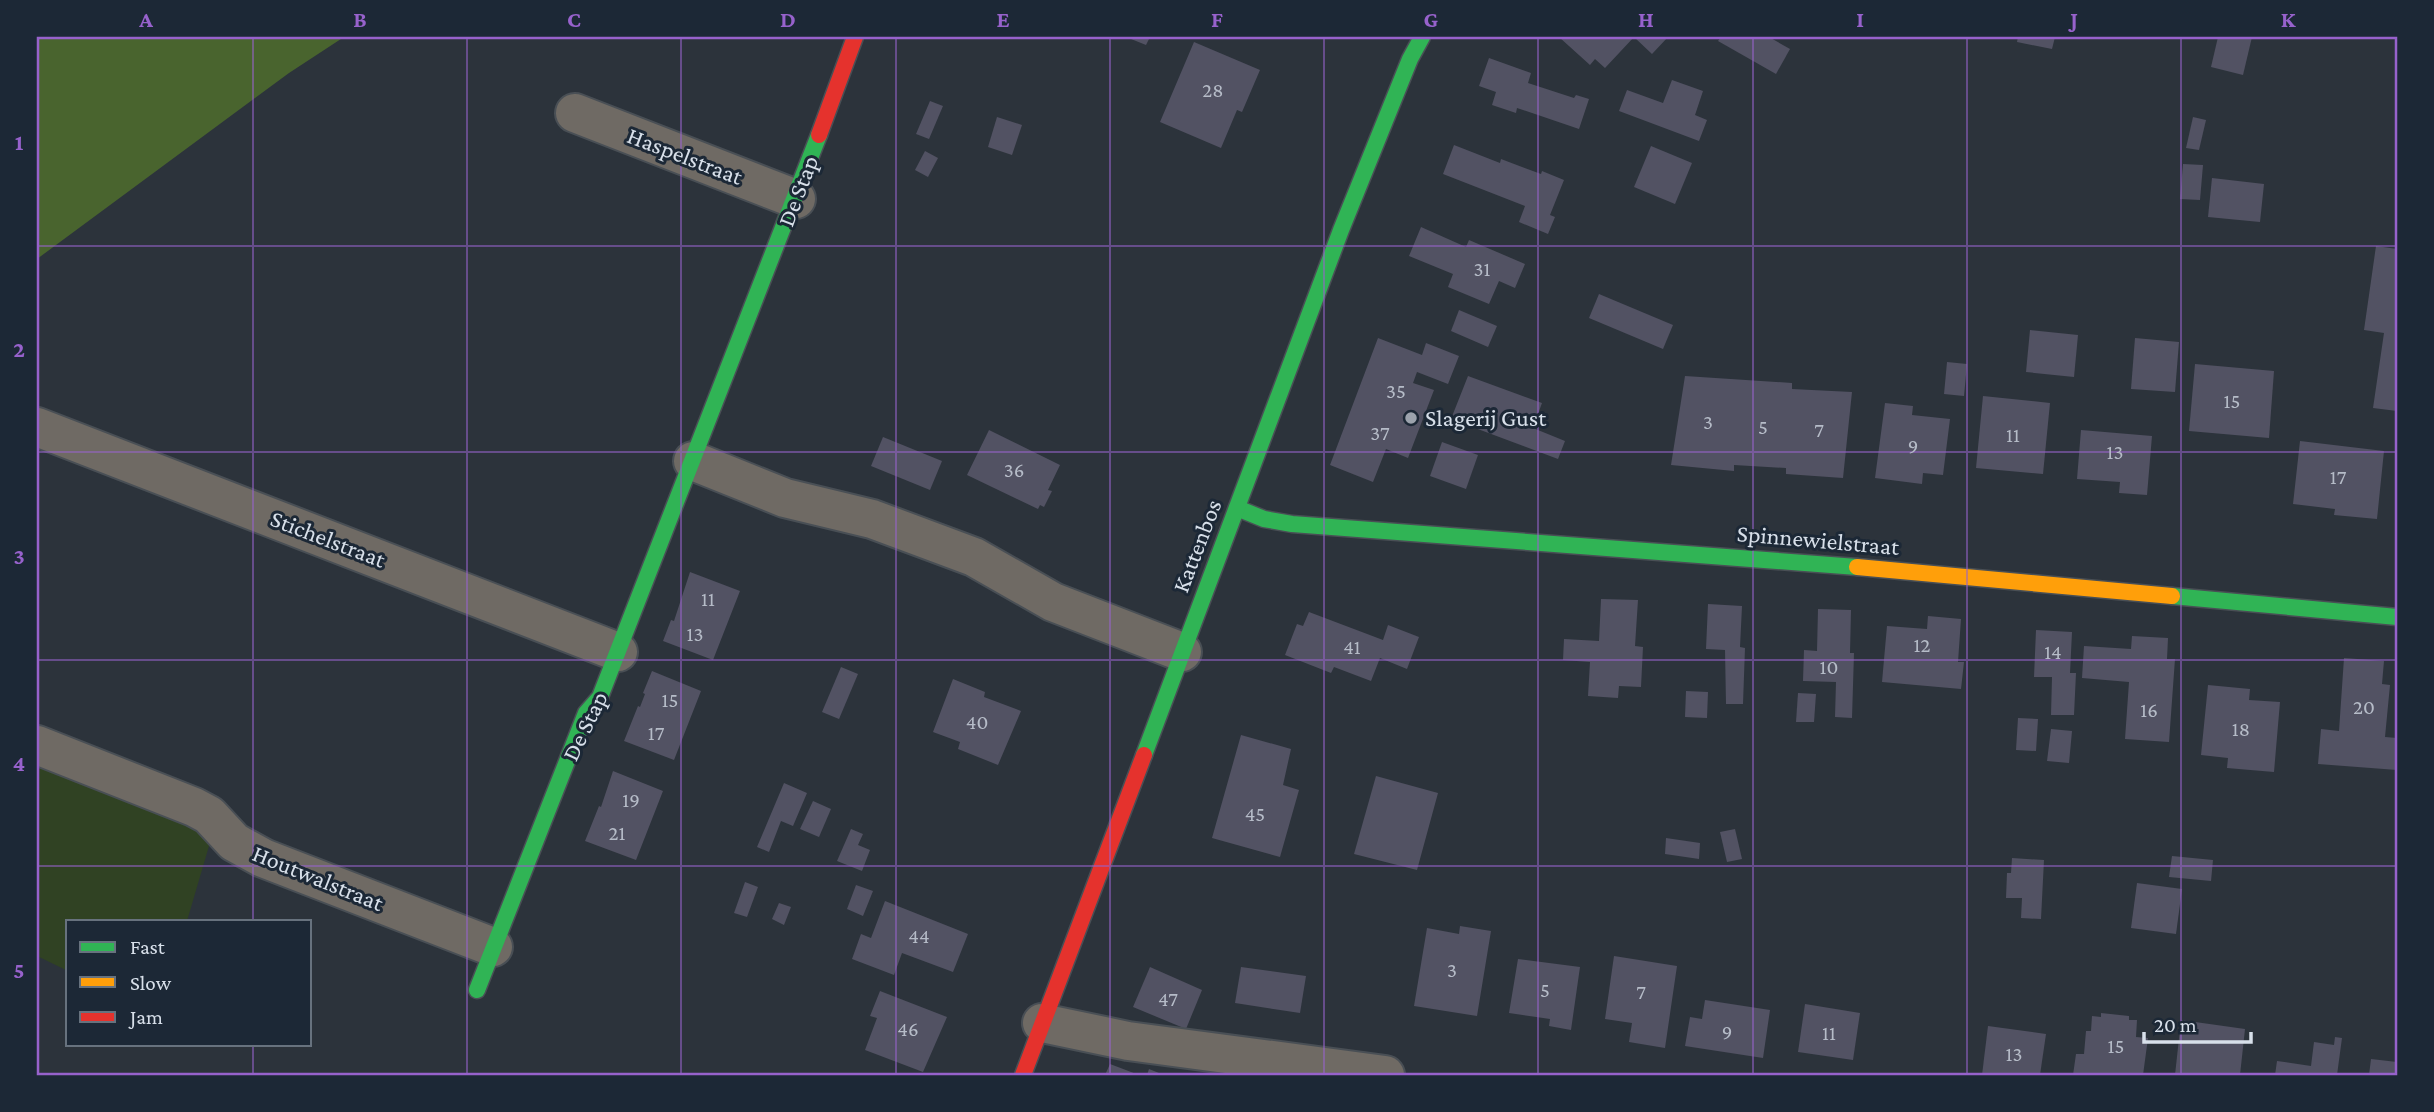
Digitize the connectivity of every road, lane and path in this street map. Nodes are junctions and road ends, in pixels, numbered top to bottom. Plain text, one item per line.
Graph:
1 (855, 37) edge
2 (1422, 37) edge
3 (575, 113) dead end
4 (796, 199) junction
5 (37, 427) edge
6 (693, 461) junction
7 (1237, 508) junction
8 (2397, 617) edge
9 (618, 652) junction
10 (1182, 652) junction
11 (37, 746) edge
12 (493, 947) junction
13 (477, 990) dead end
14 (1042, 1023) junction
15 (1023, 1075) edge
16 (1385, 1075) edge

1 - 4 street, De Stap
2 - 7 street, Kattenbos
3 - 4 street, Haspelstraat
4 - 6 street, De Stap
5 - 9 street, Stichelstraat
6 - 9 street, De Stap
6 - 10 street
7 - 8 street, Spinnewielstraat
7 - 10 street, Kattenbos
9 - 12 street, De Stap
10 - 14 street, Kattenbos
11 - 12 street, Houtwalstraat
12 - 13 street, De Stap
14 - 15 street, Kattenbos
14 - 16 street

